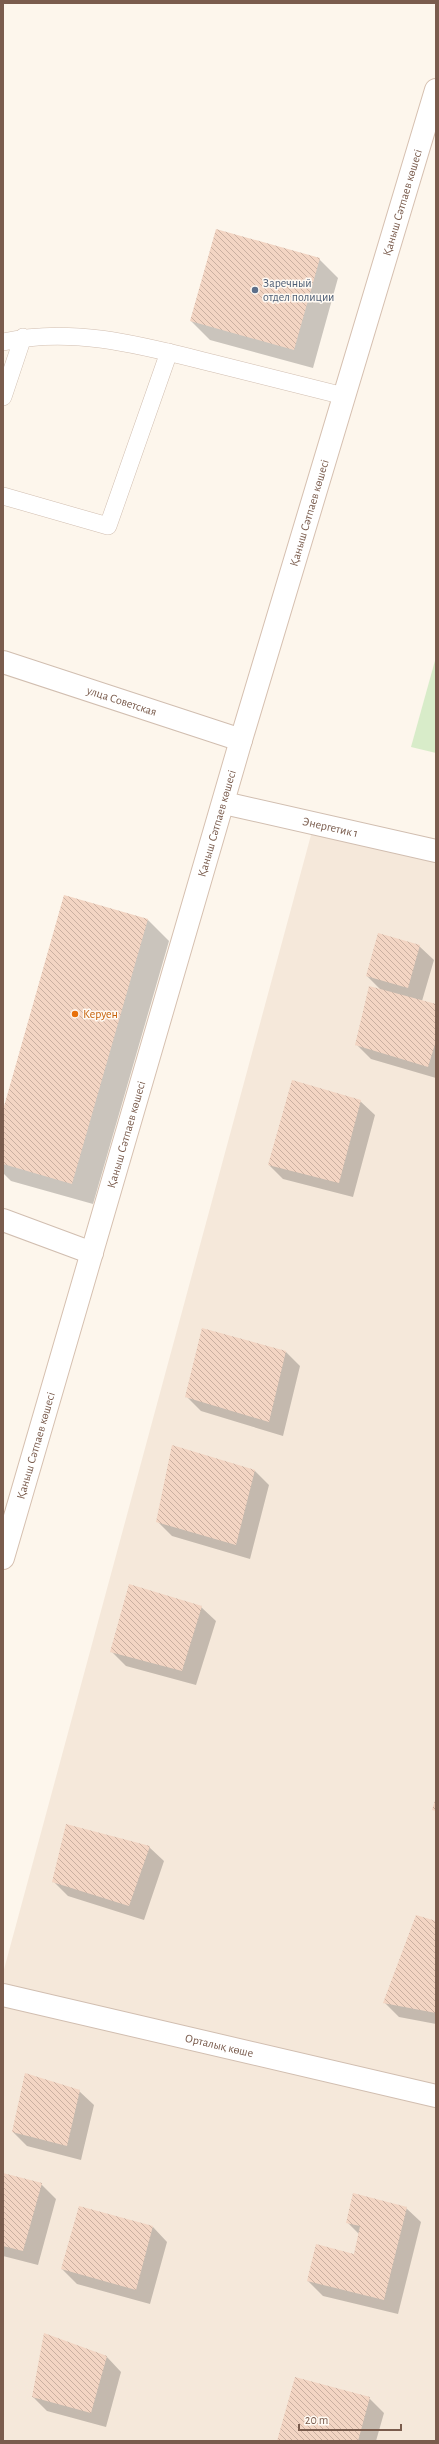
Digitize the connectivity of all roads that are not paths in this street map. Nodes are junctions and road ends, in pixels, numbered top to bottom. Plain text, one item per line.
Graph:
1 (436, 90) edge
2 (23, 338) junction
3 (3, 342) edge
4 (169, 352) junction
5 (3, 396) edge
6 (344, 396) junction
7 (3, 496) edge
8 (3, 662) edge
9 (241, 740) junction
10 (224, 803) junction
11 (436, 851) edge
12 (3, 1220) edge
13 (92, 1253) junction
14 (3, 1558) edge
15 (3, 1995) edge
16 (436, 2096) edge

1 - 6 street, Қаныш Сәтпаев көшесі
2 - 3 lane
2 - 4 lane
2 - 5 lane
4 - 6 lane
4 - 7 lane
6 - 9 street, Қаныш Сәтпаев көшесі
8 - 9 street, улца Советская
9 - 10 street, Қаныш Сәтпаев көшесі
10 - 11 street, Энергетик 1
10 - 13 street, Қаныш Сәтпаев көшесі
12 - 13 street
13 - 14 street, Қаныш Сәтпаев көшесі
15 - 16 street, Орталық көше

